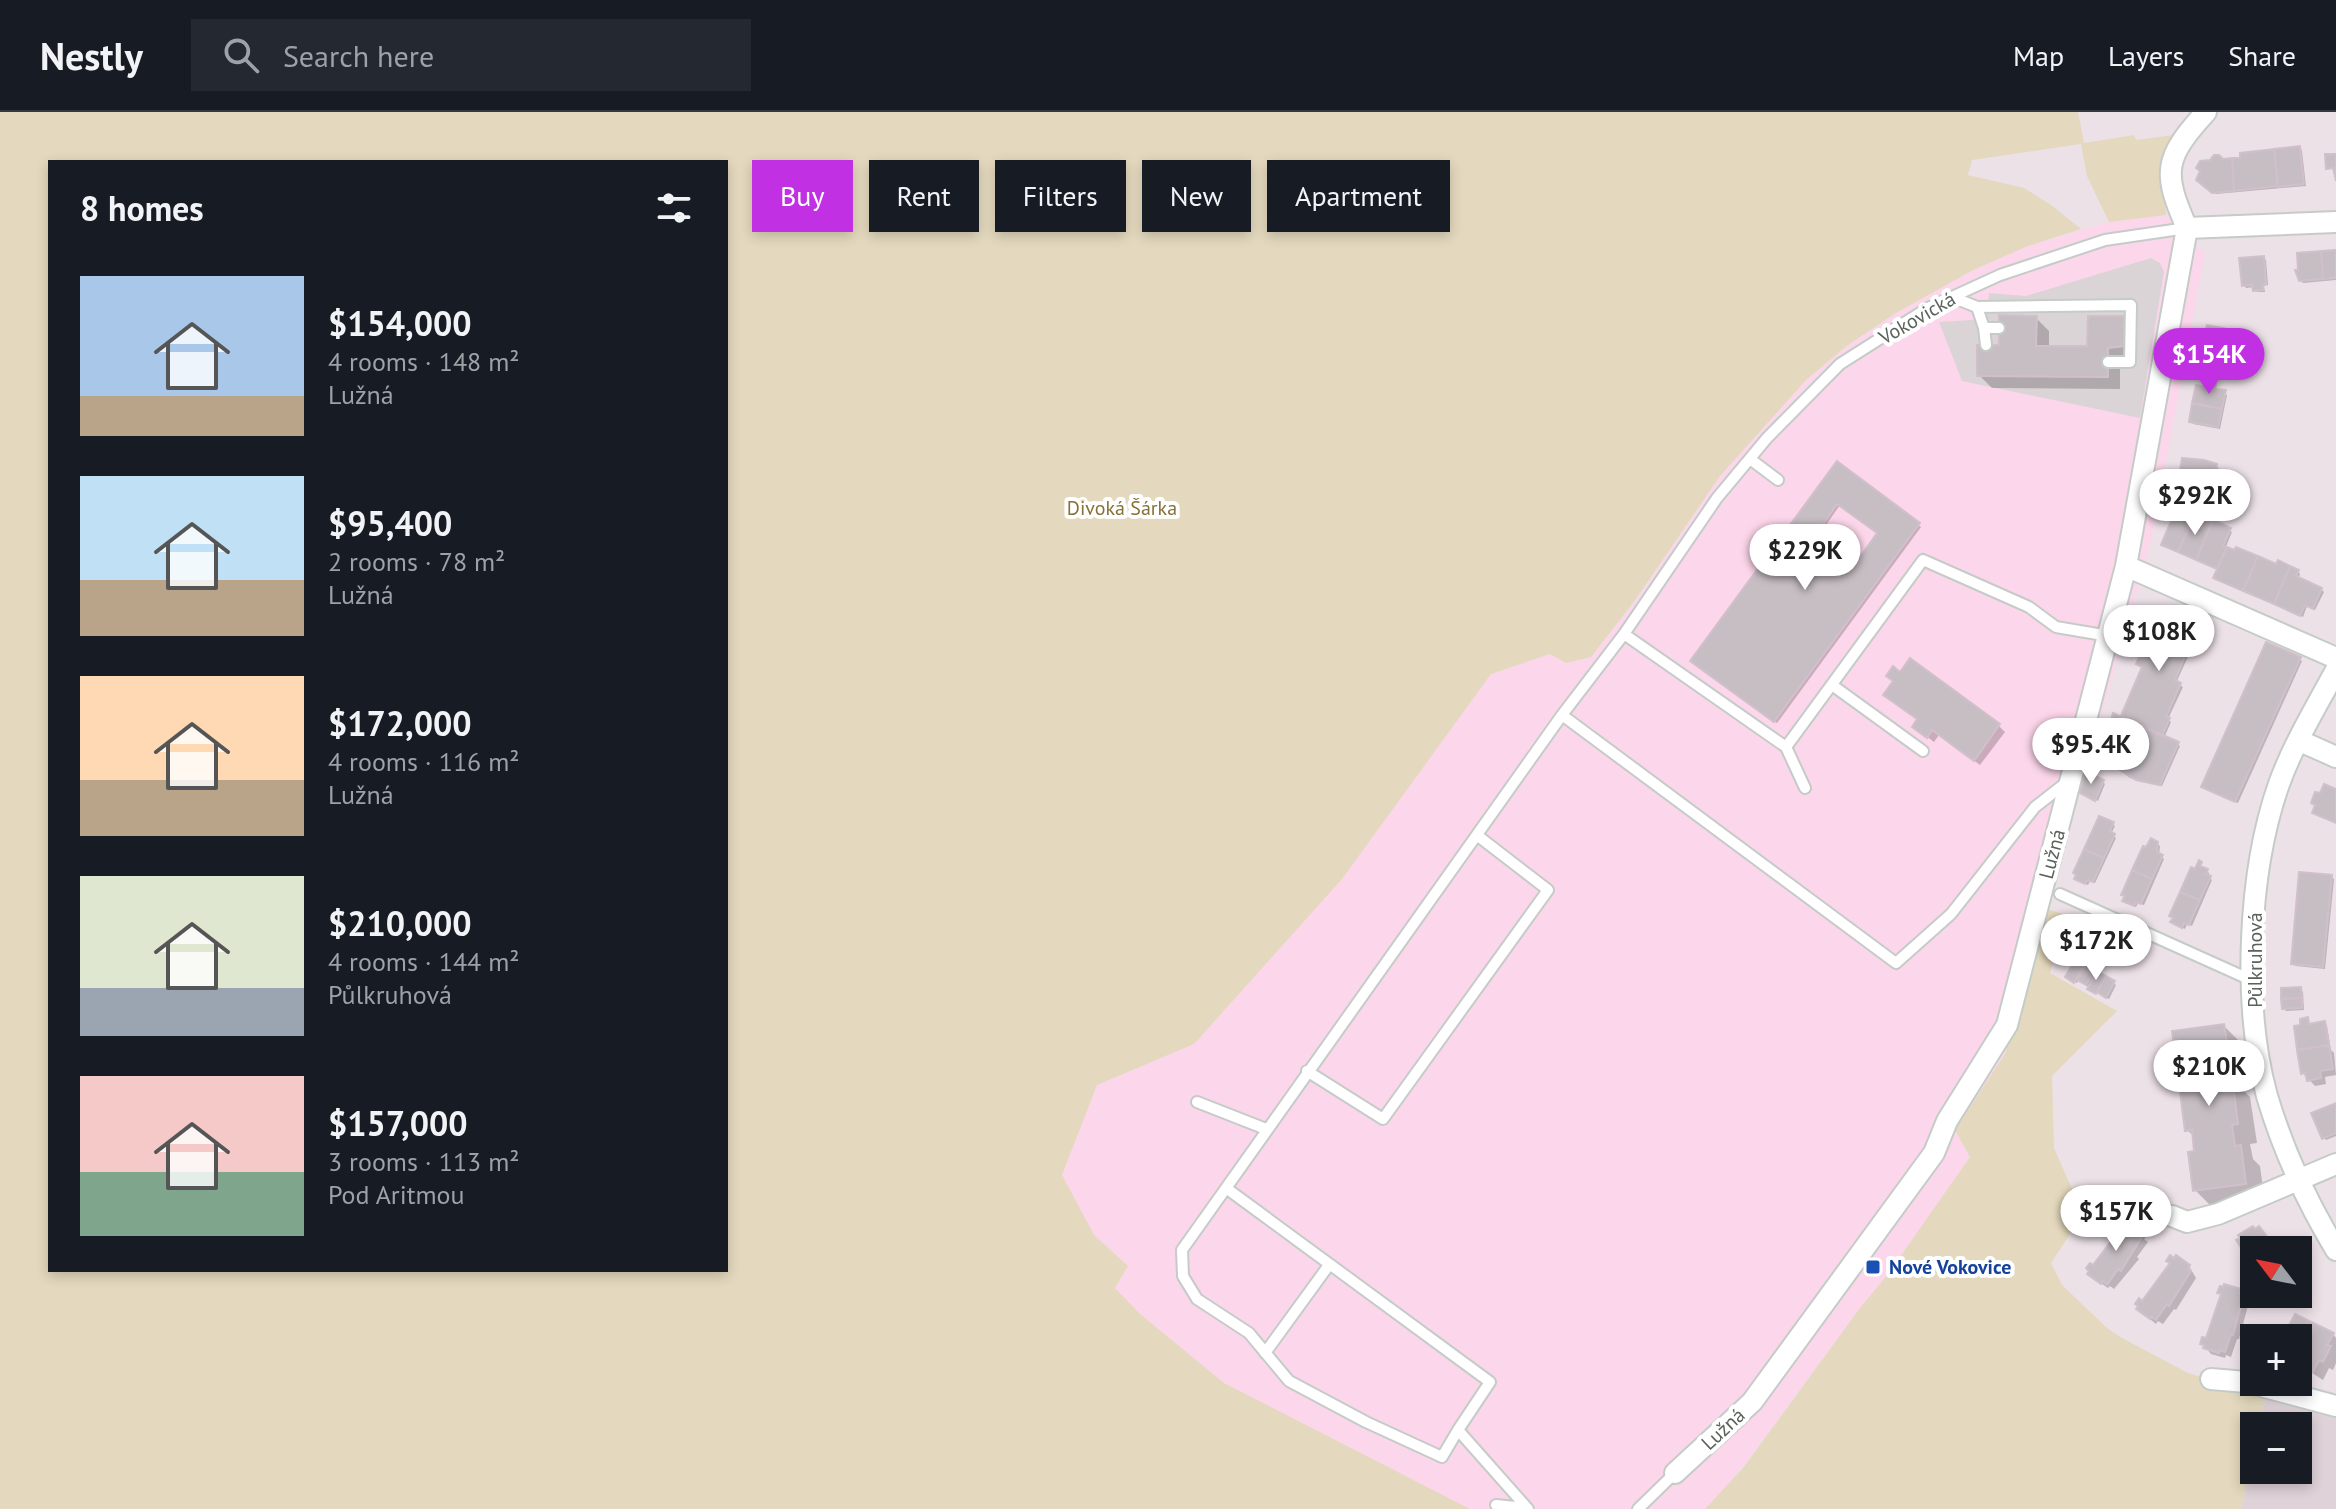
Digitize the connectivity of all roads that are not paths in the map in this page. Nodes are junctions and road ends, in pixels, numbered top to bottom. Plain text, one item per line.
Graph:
1 (2206, 112) edge
2 (2336, 222) edge
3 (2187, 228) junction
4 (1952, 297) junction
5 (1977, 307) junction
6 (1984, 328) junction
7 (1999, 328) dead end
8 (1986, 345) dead end
9 (2108, 362) dead end
10 (1750, 459) junction
11 (1778, 480) dead end
12 (2126, 566) junction
13 (1624, 634) junction
14 (2109, 636) junction
15 (2336, 658) edge
16 (2336, 670) edge
17 (1832, 685) junction
18 (1562, 715) junction
19 (2300, 741) junction
20 (1786, 747) junction
21 (1923, 751) dead end
22 (2336, 757) edge
23 (2072, 777) junction
24 (1805, 788) dead end
25 (1478, 836) junction
26 (2060, 894) dead end
27 (2253, 981) junction
28 (1307, 1071) junction
29 (1197, 1102) dead end
30 (1266, 1129) junction
31 (2336, 1164) edge
32 (2298, 1179) junction
33 (1226, 1188) junction
34 (2172, 1216) dead end
35 (2336, 1250) edge
36 (1329, 1265) junction
37 (1265, 1353) junction
38 (2211, 1379) dead end
39 (2336, 1406) edge
40 (1458, 1430) junction
41 (1675, 1473) joint
42 (1496, 1505) dead end
43 (1528, 1508) edge
44 (1638, 1509) edge

1 - 3 street
2 - 3 street, Vokovická
3 - 4 lane, Vokovická
3 - 12 street, Lužná
4 - 5 lane
4 - 10 lane, Vokovická
5 - 6 lane
5 - 9 lane
6 - 7 lane
6 - 8 lane
10 - 11 lane
10 - 13 lane, Vokovická
12 - 14 street, Lužná
12 - 15 street
13 - 18 lane, Vokovická
13 - 20 lane
14 - 17 lane
14 - 23 street, Lužná
16 - 19 street, Půlkruhová
17 - 20 lane
17 - 21 lane
18 - 23 lane
18 - 25 lane, Vokovická
19 - 22 street
19 - 27 street, Půlkruhová
20 - 24 lane
23 - 41 street, Lužná
25 - 28 lane, Vokovická
25 - 28 lane
26 - 27 lane
27 - 32 street, Půlkruhová
28 - 30 lane, Vokovická
29 - 30 lane
30 - 33 lane, Vokovická
31 - 32 street
32 - 34 street
32 - 35 street, Půlkruhová
33 - 36 lane
33 - 37 lane, Vokovická
36 - 37 lane
36 - 40 lane
37 - 40 lane, Vokovická
38 - 39 street
40 - 43 lane
41 - 44 lane
42 - 43 lane

